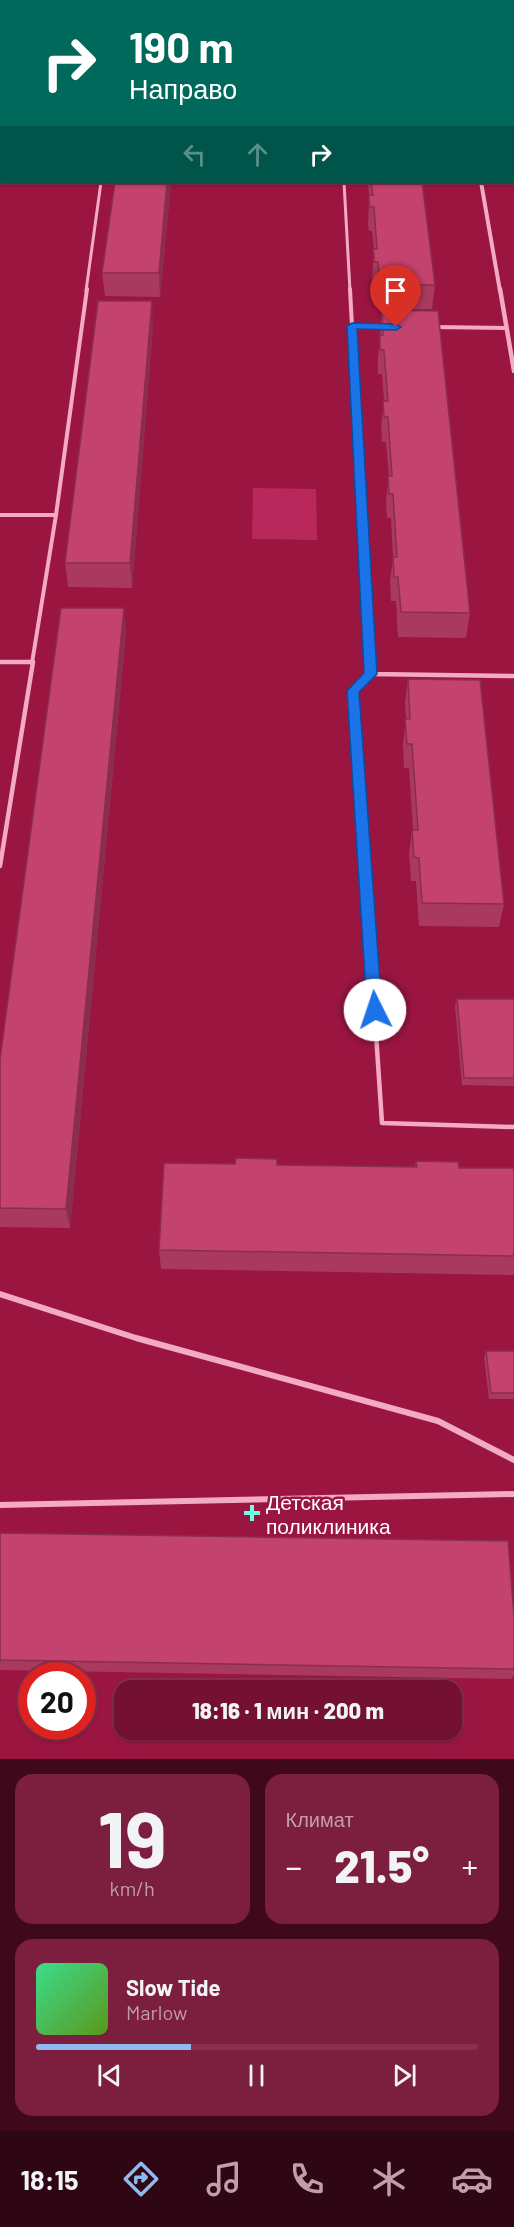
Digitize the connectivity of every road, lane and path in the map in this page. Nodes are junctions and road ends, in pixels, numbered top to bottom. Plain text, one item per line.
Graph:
1 (101, 183) edge
2 (344, 183) edge
3 (481, 183) edge
4 (352, 326) junction
5 (396, 327) edge
6 (430, 327) edge
7 (506, 328) junction
8 (514, 371) edge
9 (0, 515) edge
10 (56, 515) junction
11 (0, 662) edge
12 (31, 662) junction
13 (371, 674) junction
14 (514, 676) edge
15 (0, 866) edge
16 (514, 1127) edge
17 (0, 1294) edge
18 (514, 1460) edge
19 (514, 1494) edge
20 (0, 1505) edge

1 - 10 lane
2 - 4 lane
3 - 7 street
4 - 5 lane
4 - 13 lane
6 - 7 lane
7 - 8 street
9 - 10 lane
10 - 12 lane
11 - 12 lane
12 - 15 lane
13 - 14 lane
13 - 16 lane
17 - 18 lane
19 - 20 lane

